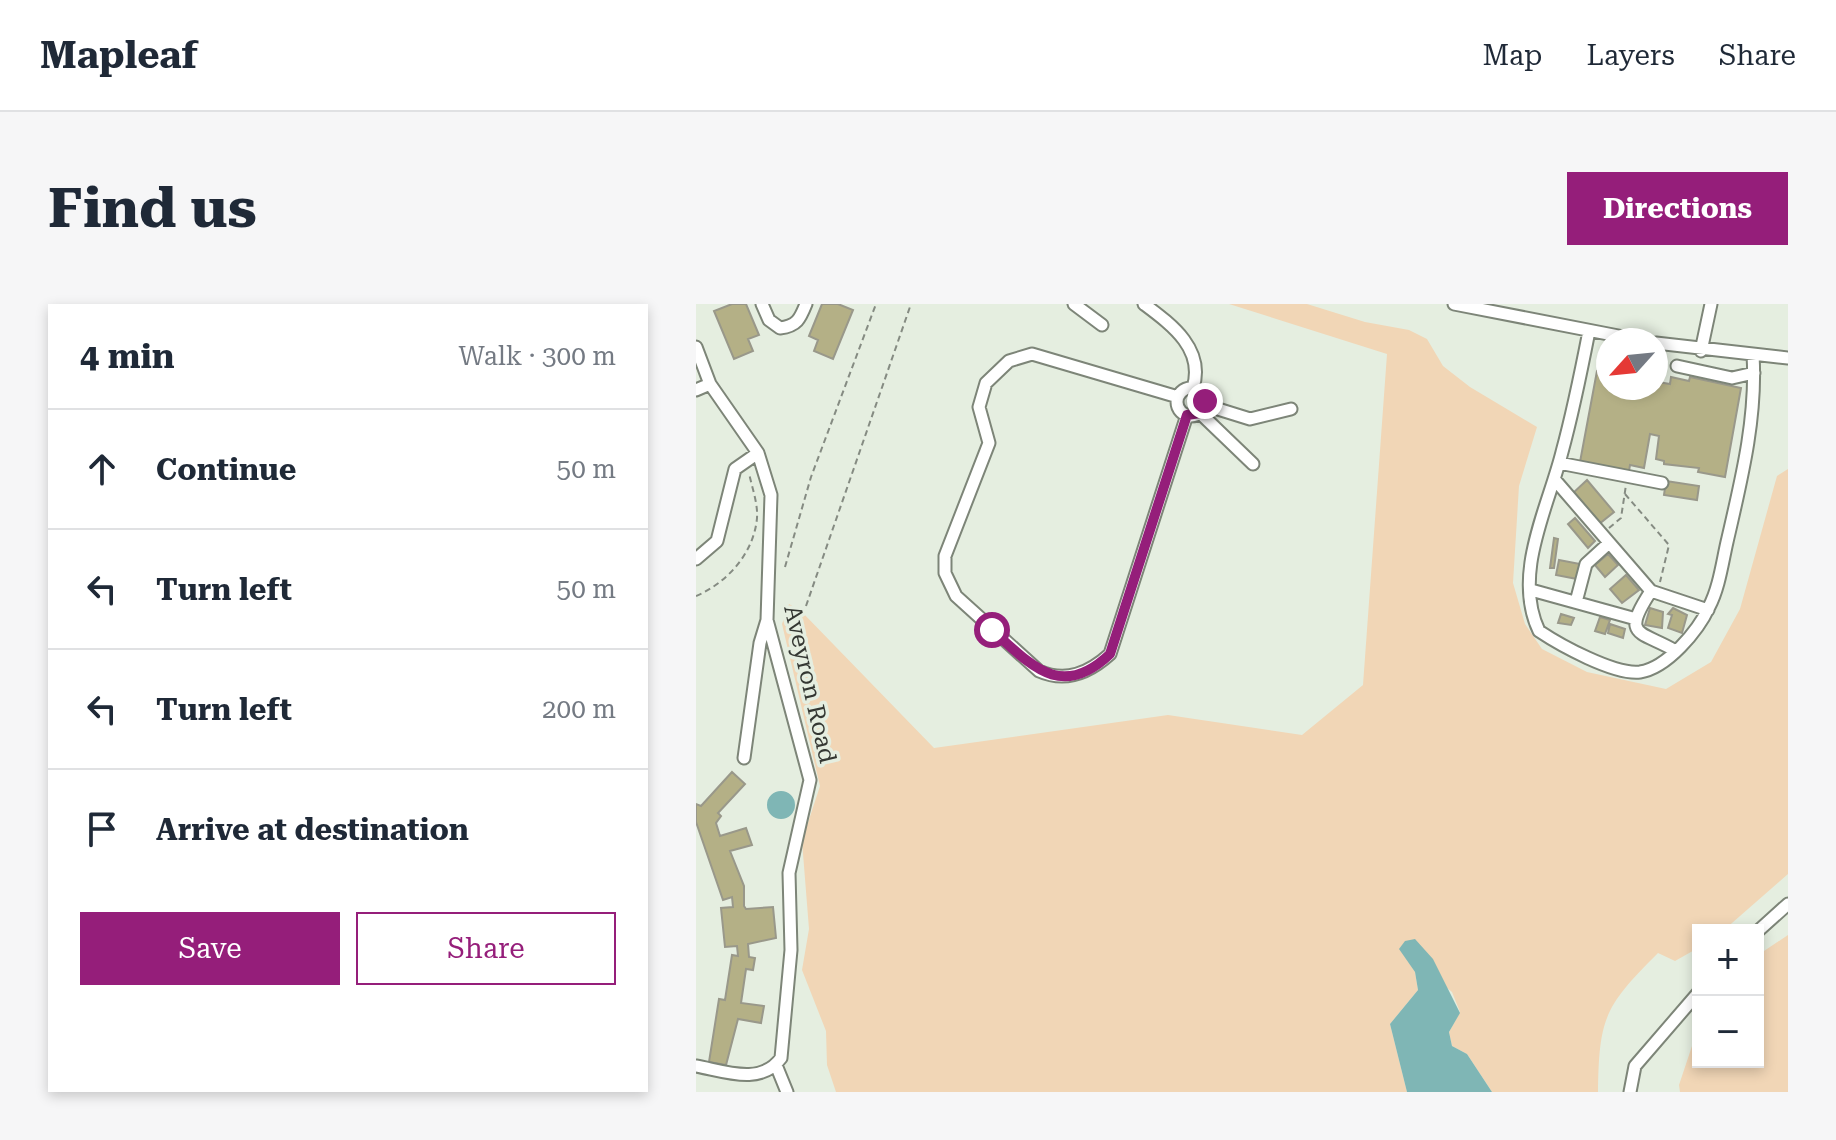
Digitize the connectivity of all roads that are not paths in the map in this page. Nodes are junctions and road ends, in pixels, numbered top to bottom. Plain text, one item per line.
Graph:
1 (762, 304) edge
2 (806, 304) edge
3 (1074, 304) edge
4 (1144, 304) edge
5 (1454, 304) edge
6 (1711, 304) edge
7 (1102, 325) dead end
8 (1589, 331) junction
9 (1596, 332) edge
10 (1668, 345) edge
11 (696, 347) edge
12 (1701, 351) junction
13 (1753, 355) junction
14 (1788, 358) edge
15 (1677, 366) dead end
16 (1754, 373) junction
17 (710, 384) junction
18 (1193, 388) junction
19 (696, 390) edge
20 (1178, 397) junction
21 (1203, 409) junction
22 (1291, 409) dead end
23 (1187, 415) junction
24 (758, 453) junction
25 (1559, 463) junction
26 (1253, 464) dead end
27 (1555, 480) junction
28 (1662, 483) dead end
29 (1606, 538) junction
30 (696, 559) edge
31 (1531, 590) junction
32 (1651, 591) junction
33 (1576, 602) junction
34 (1708, 610) junction
35 (1636, 619) junction
36 (767, 620) junction
37 (1674, 650) junction
38 (744, 758) dead end
39 (1788, 904) edge
40 (1764, 926) edge
41 (1695, 996) edge
42 (776, 1065) junction
43 (696, 1066) edge
44 (787, 1092) edge
45 (1630, 1092) edge

1 - 2 street
3 - 7 street
4 - 18 street
5 - 8 street
6 - 12 street
8 - 9 street
8 - 25 street
10 - 12 street
11 - 17 street, Aveyron Road
12 - 13 street
13 - 14 street
13 - 16 street
15 - 16 street
16 - 34 street
17 - 19 street
17 - 24 street, Aveyron Road
18 - 20 street
18 - 21 street
20 - 23 street
20 - 23 street
21 - 22 street
21 - 23 street
21 - 26 street
24 - 30 street
24 - 36 street, Aveyron Road
25 - 27 street
25 - 28 street
27 - 29 street
27 - 31 street
29 - 32 street
29 - 33 street
31 - 33 street
31 - 37 street
32 - 34 street
32 - 35 street
33 - 35 street
34 - 37 street
35 - 37 street
36 - 38 street
36 - 42 street, Aveyron Road
39 - 40 street
41 - 45 street
42 - 43 street
42 - 44 street

